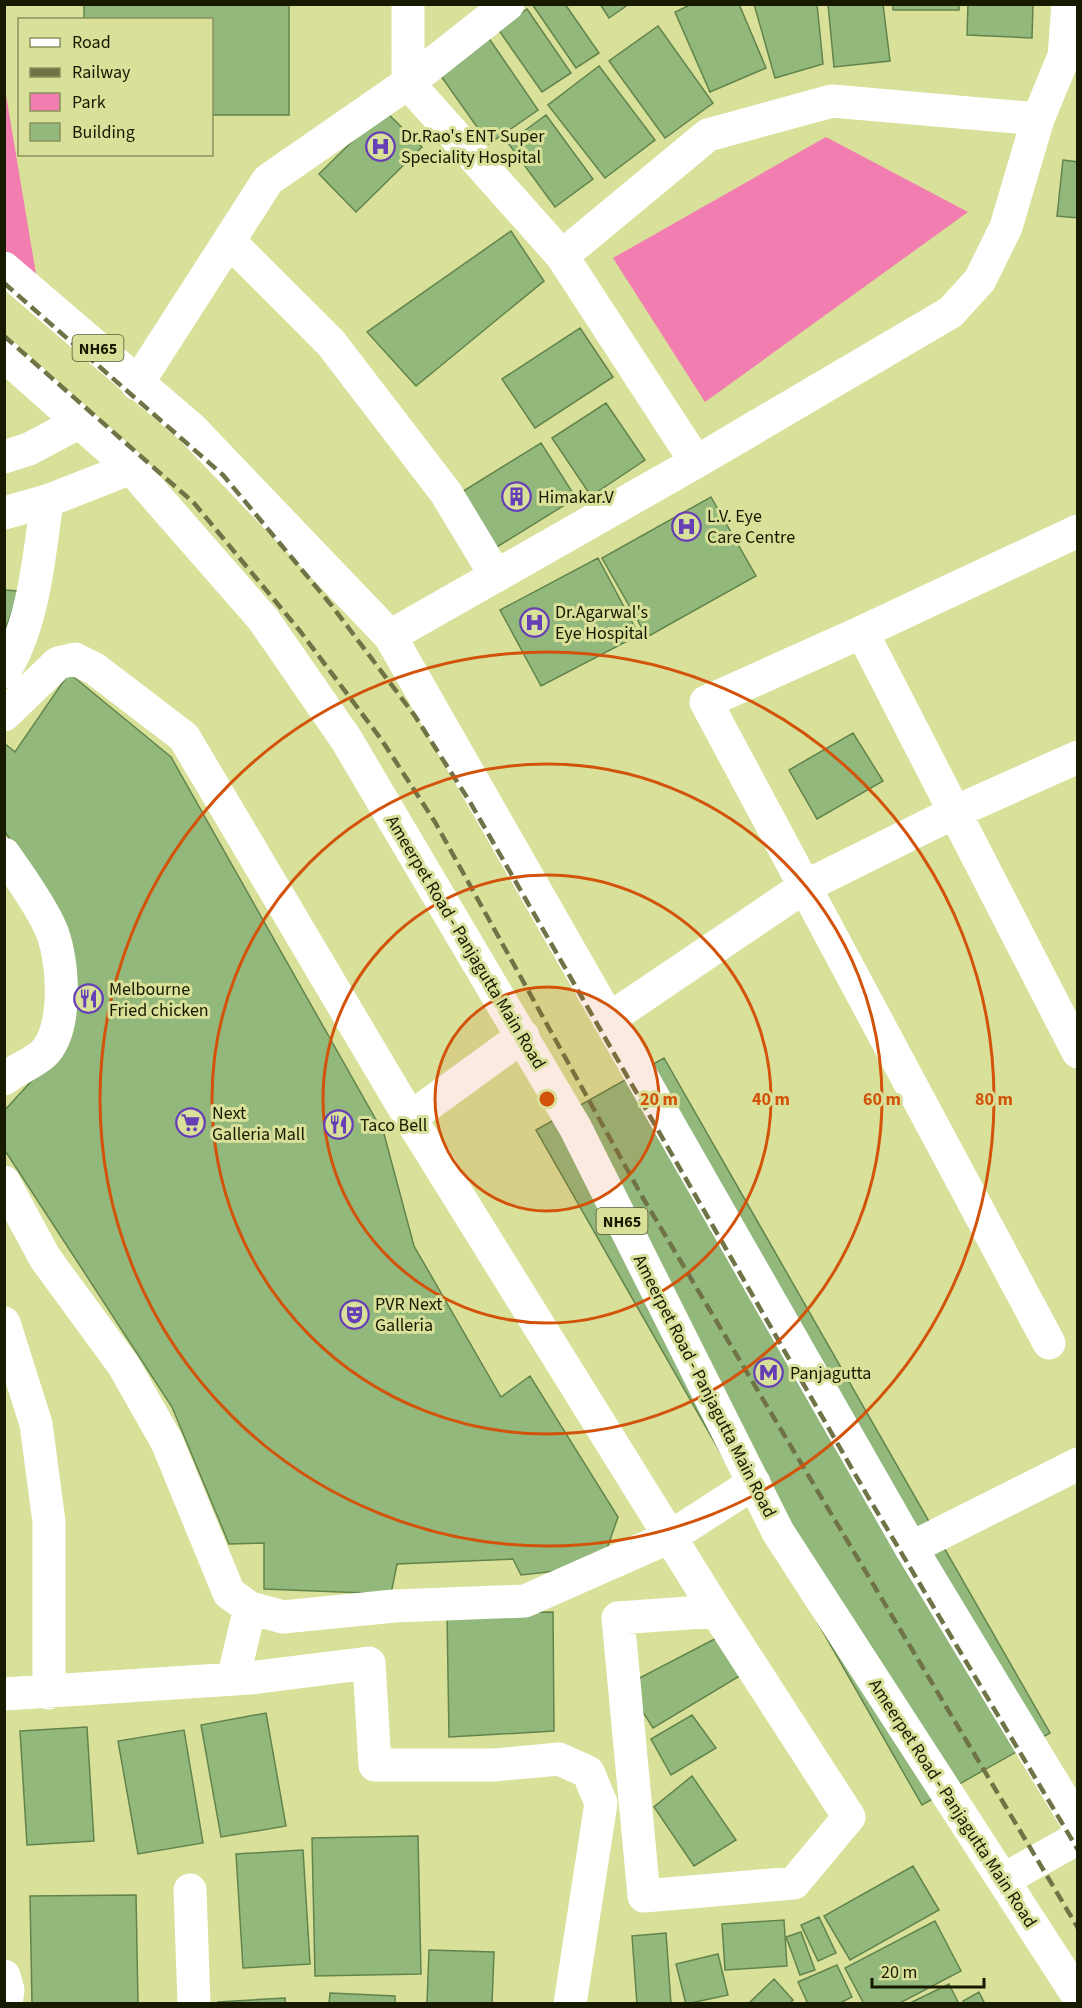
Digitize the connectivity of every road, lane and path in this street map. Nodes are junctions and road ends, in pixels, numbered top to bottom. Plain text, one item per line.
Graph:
1 (408, 4) edge
2 (508, 4) edge
3 (1068, 4) edge
4 (408, 83) junction
5 (1038, 119) junction
6 (230, 241) junction
7 (562, 256) junction
8 (4, 268) edge
9 (4, 355) edge
10 (137, 384) junction
11 (80, 422) junction
12 (4, 457) edge
13 (696, 462) junction
14 (131, 468) junction
15 (47, 501) junction
16 (4, 513) edge
17 (1077, 531) edge
18 (496, 576) junction
19 (862, 632) junction
20 (390, 636) junction
21 (4, 672) edge
22 (4, 715) edge
23 (1077, 757) edge
24 (955, 812) junction
25 (4, 854) edge
26 (804, 887) junction
27 (609, 1019) junction
28 (523, 1036) junction
29 (1077, 1052) edge
30 (4, 1079) edge
31 (410, 1118) junction
32 (4, 1182) edge
33 (4, 1323) edge
34 (1049, 1343) dead end
35 (1077, 1464) edge
36 (754, 1483) junction
37 (670, 1537) junction
38 (911, 1548) junction
39 (250, 1608) junction
40 (716, 1611) junction
41 (233, 1679) junction
42 (49, 1693) junction
43 (4, 1694) edge
44 (1077, 1824) edge
45 (1077, 1838) edge
46 (1003, 1880) junction
47 (190, 1890) dead end
48 (4, 1976) edge
49 (1077, 1996) edge
50 (6, 2004) edge
51 (194, 2004) edge
52 (570, 2004) edge

1 - 4 main road
2 - 4 main road
3 - 5 main road
4 - 6 main road
4 - 7 main road
5 - 7 main road
5 - 13 main road
6 - 10 main road
6 - 18 main road
7 - 13 main road
8 - 10 main road, NH65
9 - 11 main road, Ameerpet Road - Panjagutta Main Road / NH65
10 - 20 main road, NH65
11 - 12 main road
11 - 14 main road, Ameerpet Road - Panjagutta Main Road / NH65
13 - 18 main road
14 - 15 main road
14 - 28 main road, Ameerpet Road - Panjagutta Main Road / NH65
15 - 16 main road
15 - 21 main road
17 - 19 main road
18 - 20 main road
19 - 24 main road
19 - 26 main road
20 - 27 main road, NH65
22 - 31 main road
23 - 24 main road
24 - 26 main road
24 - 29 main road
25 - 30 main road
26 - 27 main road
26 - 34 main road
27 - 38 main road, NH65
28 - 31 main road
28 - 36 main road, Ameerpet Road - Panjagutta Main Road / NH65
31 - 37 main road
32 - 39 main road
33 - 42 main road
35 - 38 main road
36 - 37 main road
36 - 46 main road, Ameerpet Road - Panjagutta Main Road / NH65
37 - 39 main road
37 - 40 main road
38 - 44 main road, NH65
39 - 41 main road
40 - 40 main road
41 - 42 main road
41 - 52 main road
42 - 43 main road
45 - 46 main road
46 - 49 main road, Ameerpet Road - Panjagutta Main Road / NH65
47 - 51 main road
48 - 50 main road

